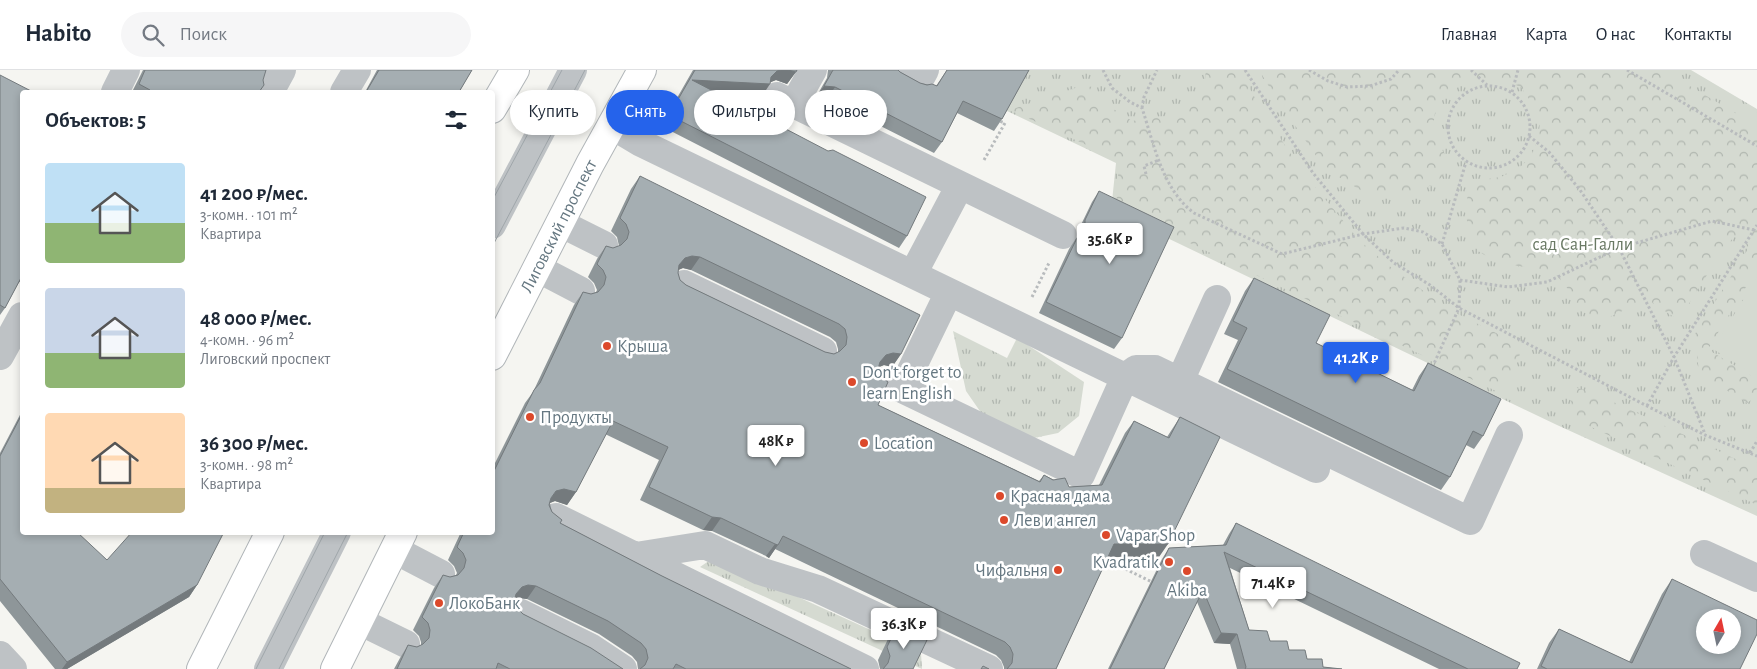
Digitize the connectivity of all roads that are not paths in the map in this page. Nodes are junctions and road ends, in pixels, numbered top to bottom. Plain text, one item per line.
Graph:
1 (126, 70) edge
2 (282, 70) edge
3 (356, 70) edge
4 (515, 70) edge
5 (573, 70) edge
6 (642, 70) edge
7 (813, 70) edge
8 (898, 70) edge
9 (925, 70) edge
10 (116, 90) edge
11 (271, 90) edge
12 (345, 90) edge
13 (631, 90) edge
14 (495, 104) edge
15 (606, 135) edge
16 (628, 135) edge
17 (964, 187) junction
18 (495, 218) edge
19 (560, 223) junction
20 (1062, 235) road end
21 (604, 245) edge
22 (537, 268) junction
23 (913, 274) junction
24 (684, 284) edge
25 (581, 291) edge
26 (949, 292) junction
27 (1217, 299) dead end
28 (20, 320) edge
29 (495, 350) edge
30 (823, 351) edge
31 (0, 356) edge
32 (1125, 377) junction
33 (1180, 381) junction
34 (1509, 435) dead end
35 (1316, 469) dead end
36 (556, 517) edge
37 (268, 535) edge
38 (335, 535) edge
39 (399, 541) edge
40 (1704, 554) dead end
41 (636, 556) junction
42 (441, 574) edge
43 (1757, 578) edge
44 (521, 613) edge
45 (359, 621) junction
46 (406, 644) edge
47 (0, 655) edge
48 (957, 662) edge
49 (13, 669) edge
50 (201, 669) edge
51 (268, 669) edge
52 (335, 669) edge
53 (623, 669) edge
54 (865, 669) edge
55 (989, 669) edge

1 - 10 street
2 - 11 street
3 - 12 street
4 - 14 main road
5 - 18 street
6 - 13 main road, Лиговский проспект
7 - 17 street
8 - 9 street
15 - 19 main road, Лиговский проспект
16 - 23 street
17 - 20 street
17 - 23 street
19 - 21 street
19 - 22 main road, Лиговский проспект
22 - 25 street
22 - 29 main road, Лиговский проспект
23 - 26 street
24 - 30 street
26 - 32 street
26 - 32 street
27 - 33 street
28 - 31 street
32 - 33 street
32 - 35 street
33 - 34 street
36 - 41 street
37 - 50 main road
38 - 51 street
39 - 42 street
39 - 45 main road
40 - 43 street
41 - 48 street
41 - 54 street
44 - 53 street
45 - 46 street
45 - 52 main road
47 - 49 street
48 - 55 street

